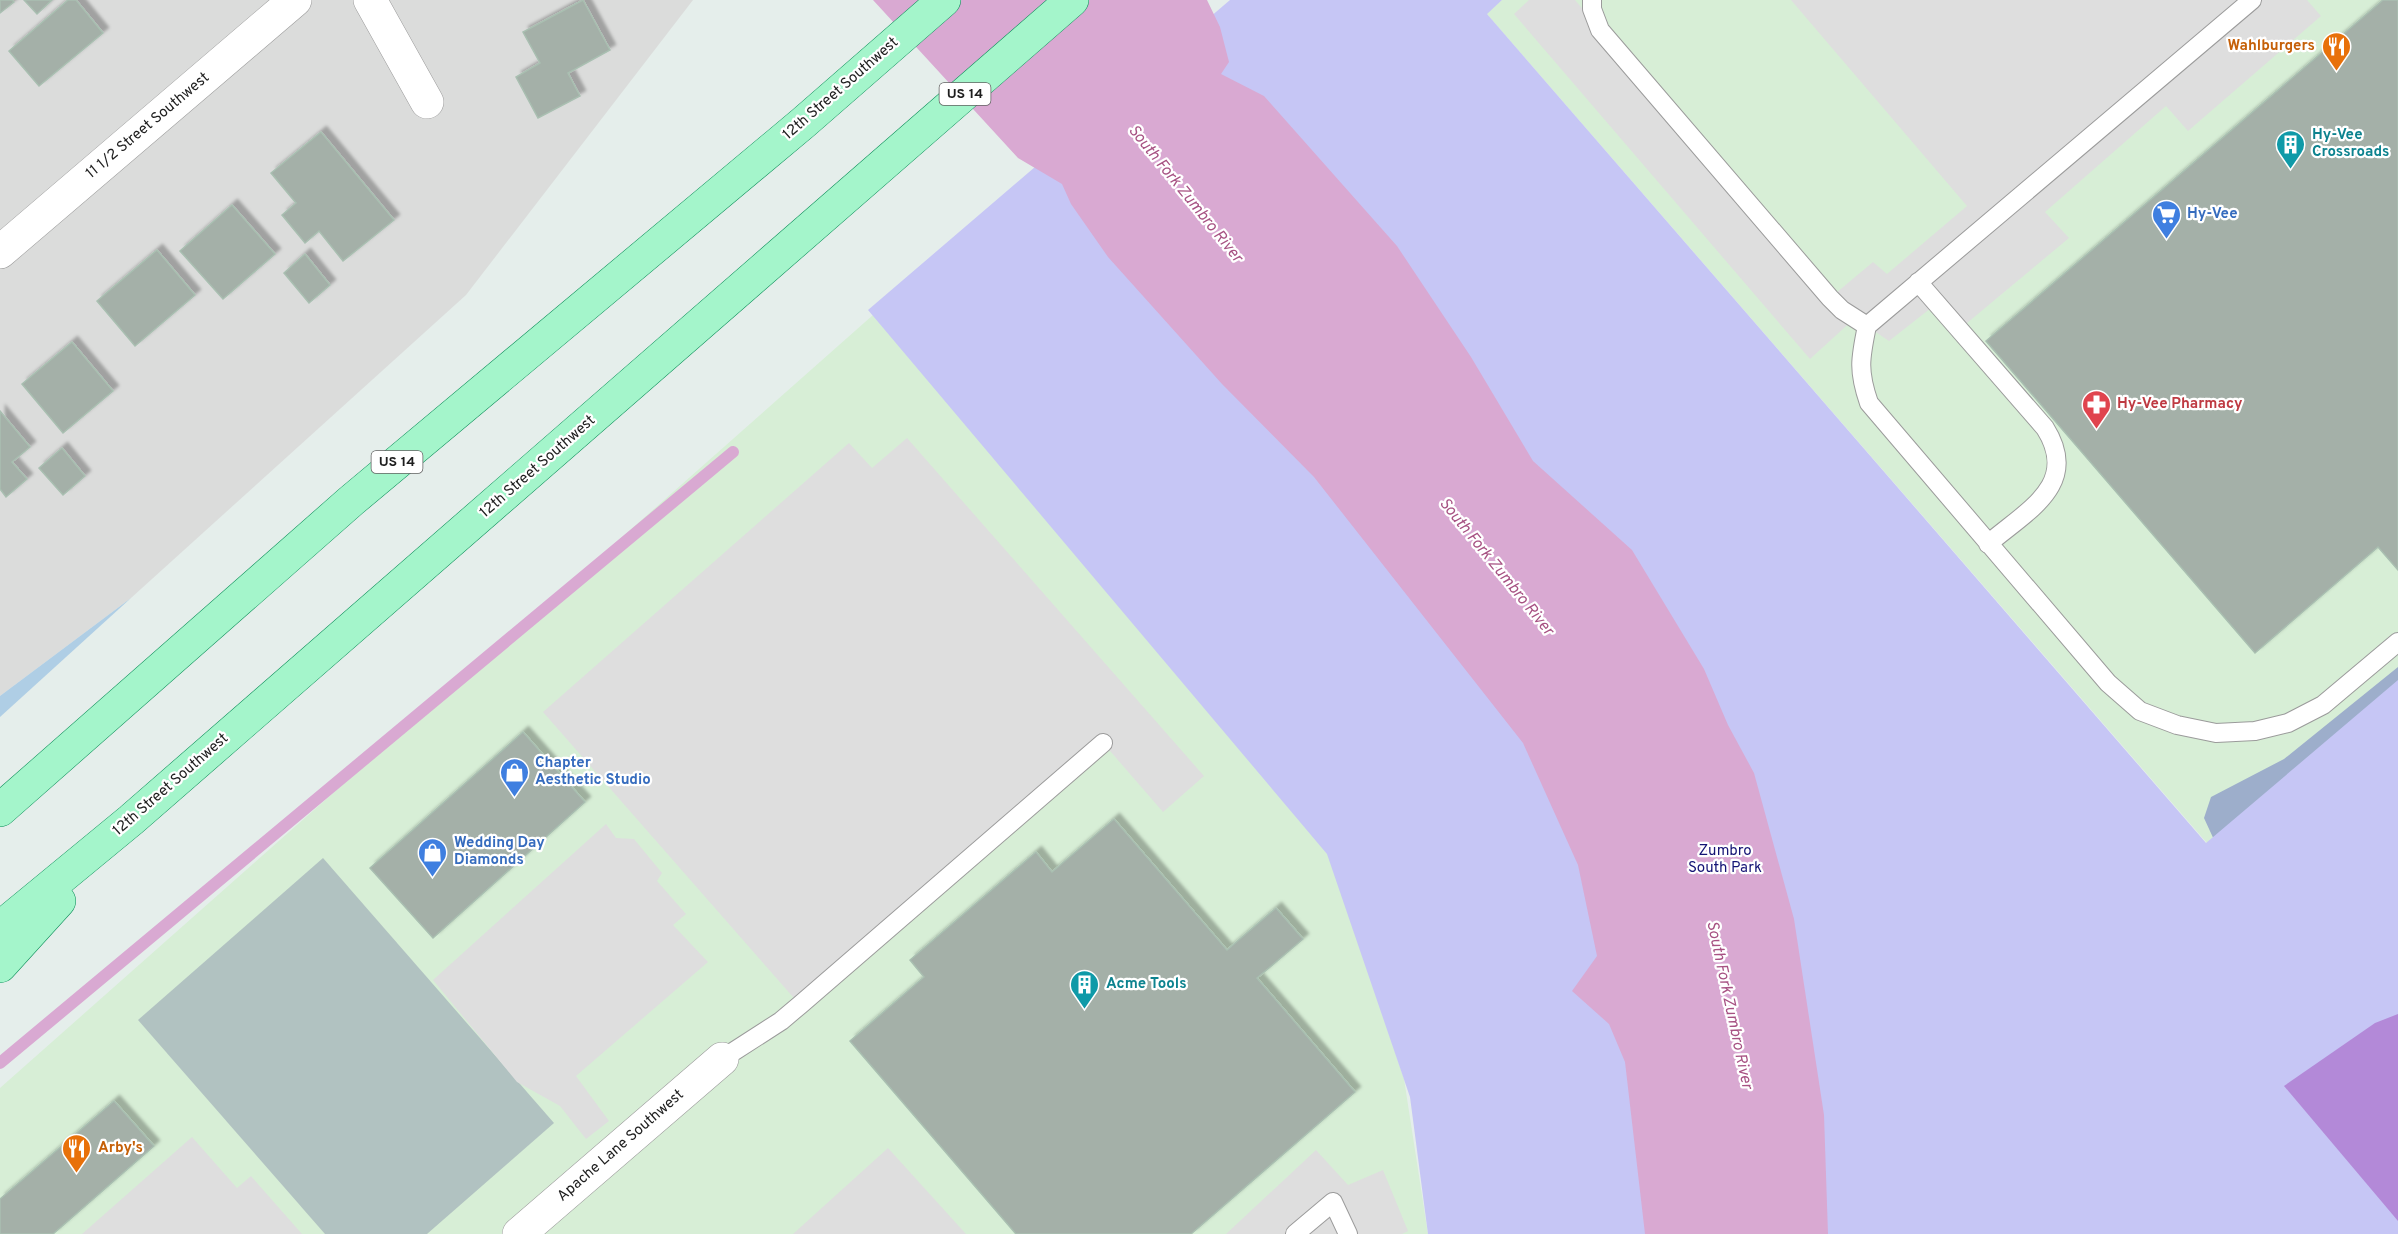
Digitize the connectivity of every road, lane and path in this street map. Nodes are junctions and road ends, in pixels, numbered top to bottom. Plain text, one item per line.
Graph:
1 (295, 0) edge
2 (370, 0) edge
3 (944, 0) edge
4 (1072, 0) edge
5 (1592, 0) edge
6 (2252, 0) edge
7 (428, 102) dead end
8 (0, 252) edge
9 (1918, 282) junction
10 (1867, 326) junction
11 (1988, 544) junction
12 (2398, 642) edge
13 (1103, 743) dead end
14 (0, 810) edge
15 (131, 820) junction
16 (0, 928) edge
17 (0, 966) edge
18 (722, 1059) joint
19 (519, 1234) edge
20 (1295, 1234) edge
21 (1348, 1234) edge

1 - 8 street, 11 1/2 Street Southwest
2 - 7 street
3 - 14 main road, 12th Street Southwest / US 14
4 - 15 main road, 12th Street Southwest / US 14
5 - 10 lane
6 - 9 lane
9 - 10 lane
9 - 11 lane
10 - 11 lane
11 - 12 lane
13 - 18 lane
15 - 16 main road, 12th Street Southwest / US 14
15 - 17 main road
18 - 19 street, Apache Lane Southwest
20 - 21 lane

